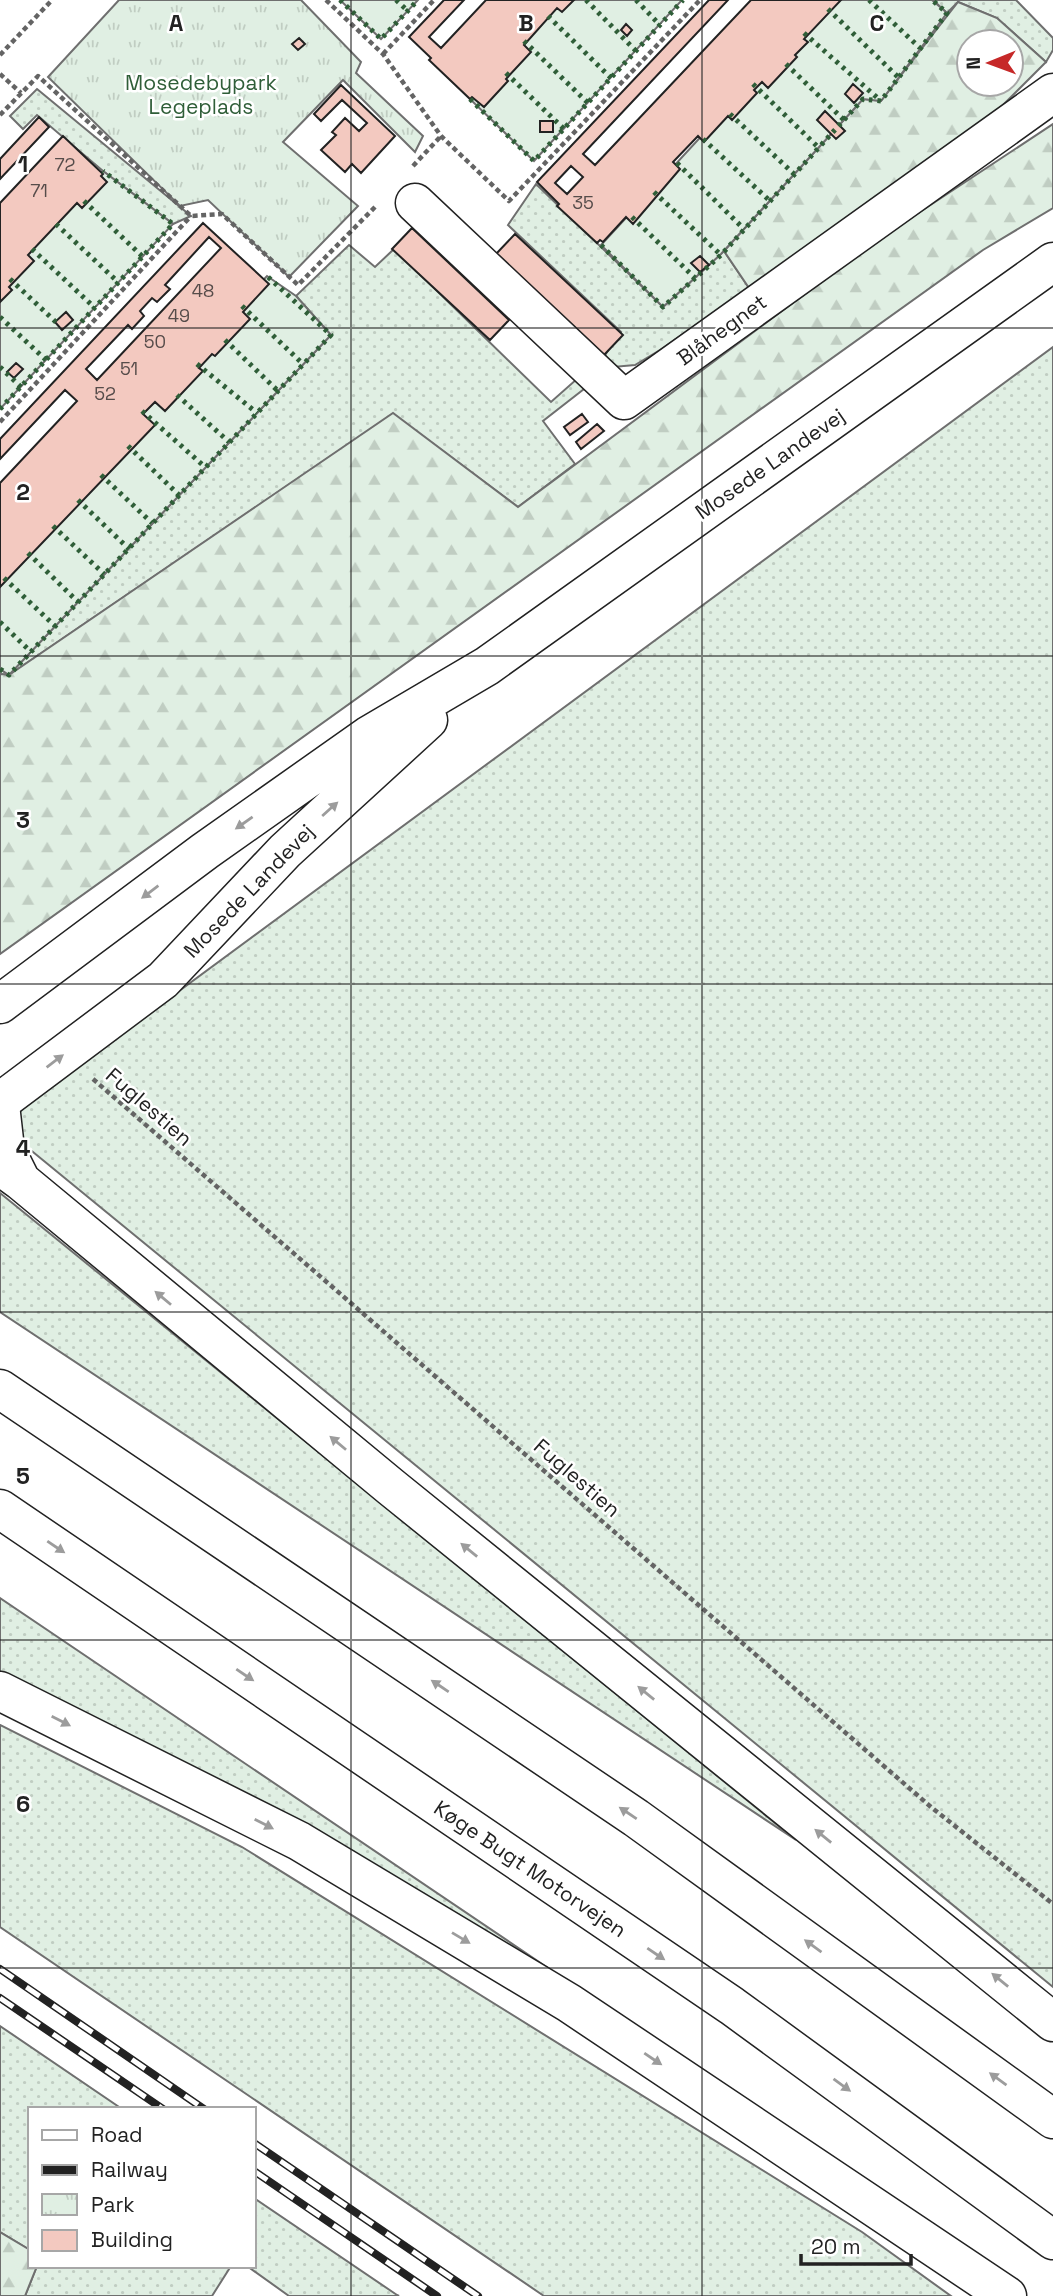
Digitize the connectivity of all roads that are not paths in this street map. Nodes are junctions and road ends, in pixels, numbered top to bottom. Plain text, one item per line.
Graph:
1 (1053, 93) edge
2 (402, 191) road end
3 (1053, 262) edge
4 (486, 666) junction
5 (0, 1004) edge
6 (0, 1103) edge
7 (10, 1173) edge
8 (0, 1389) edge
9 (0, 1509) edge
10 (0, 1691) edge
11 (1053, 2022) edge
12 (1053, 2119) edge
13 (1053, 2240) edge
14 (1007, 2296) edge

1 - 2 main road, Blåhegnet
3 - 4 main road, Mosede Landevej
4 -> 5 main road, Mosede Landevej
6 -> 4 main road, Mosede Landevej
6 - 7 main road
11 -> 7 main road
12 -> 8 main road
9 -> 13 main road, Køge Bugt Motorvejen
10 -> 14 main road

